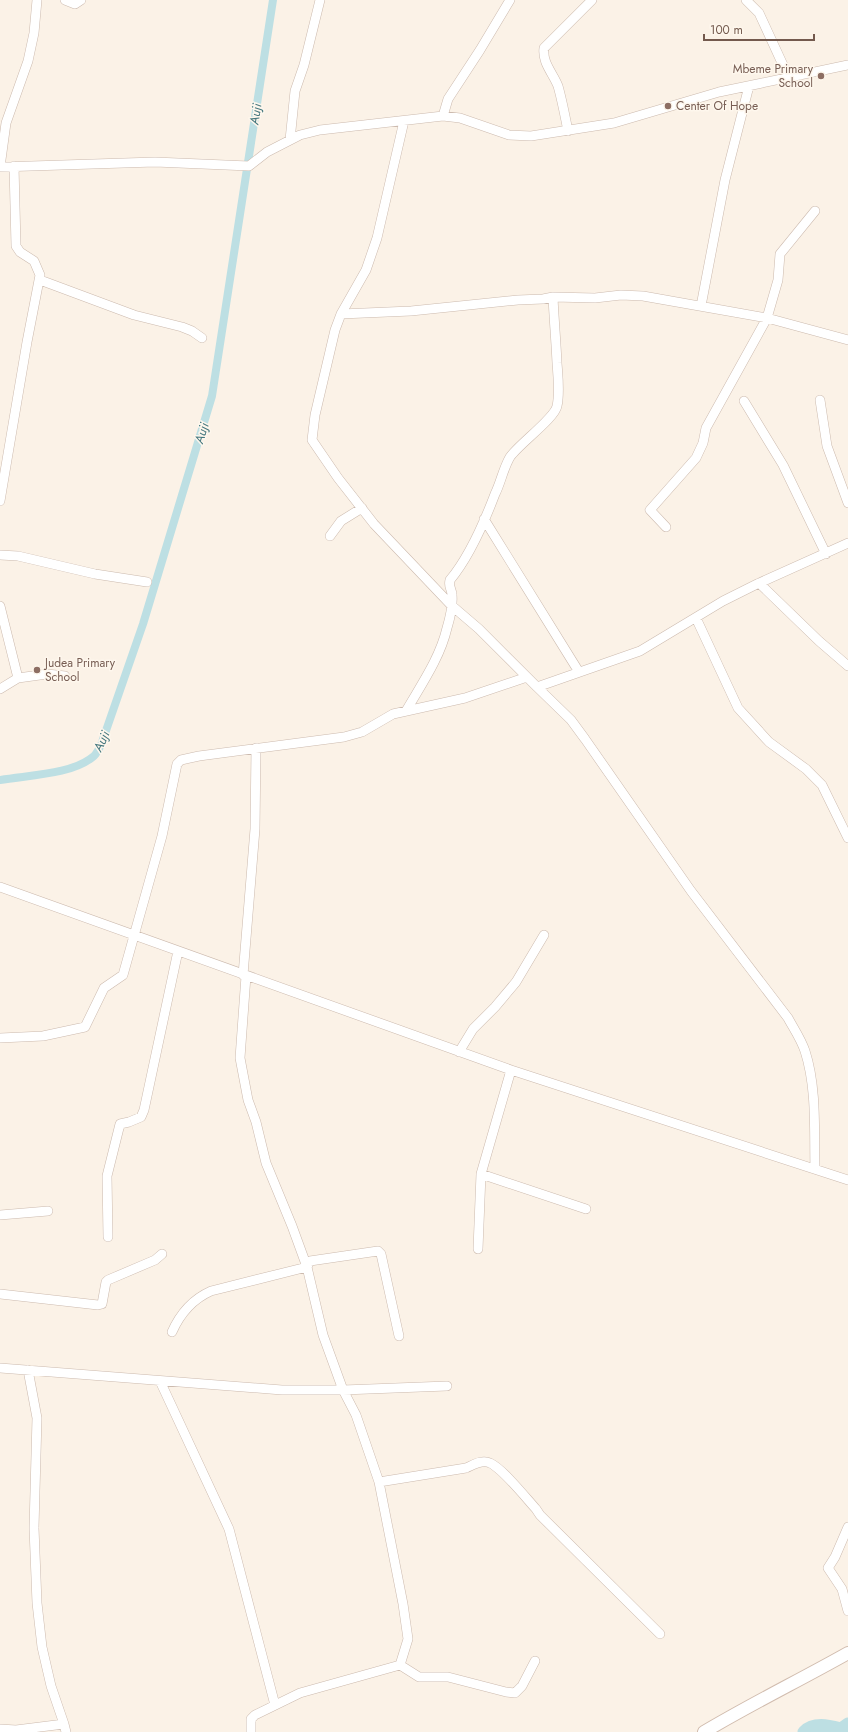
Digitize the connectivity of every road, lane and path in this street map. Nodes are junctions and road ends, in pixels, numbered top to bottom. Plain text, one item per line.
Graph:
1 (37, 0) edge
2 (65, 0) edge
3 (81, 0) edge
4 (320, 0) edge
5 (510, 0) edge
6 (592, 0) edge
7 (746, 0) edge
8 (848, 65) edge
9 (789, 78) junction
10 (749, 86) junction
11 (443, 116) junction
12 (404, 121) junction
13 (568, 131) junction
14 (290, 140) junction
15 (14, 166) junction
16 (814, 211) dead end
17 (40, 280) junction
18 (553, 296) junction
19 (701, 306) junction
20 (340, 314) junction
21 (767, 318) junction
22 (202, 338) dead end
23 (848, 340) edge
24 (820, 400) dead end
25 (744, 401) dead end
26 (0, 501) edge
27 (848, 503) edge
28 (362, 508) junction
29 (484, 519) junction
30 (666, 527) dead end
31 (330, 536) dead end
32 (848, 544) edge
33 (826, 554) junction
34 (0, 555) edge
35 (147, 582) dead end
36 (759, 583) junction
37 (451, 605) junction
38 (0, 606) edge
39 (696, 618) junction
40 (848, 666) edge
41 (579, 672) junction
42 (65, 676) dead end
43 (528, 676) junction
44 (18, 678) junction
45 (537, 687) junction
46 (0, 689) edge
47 (406, 711) junction
48 (256, 748) junction
49 (848, 838) edge
50 (0, 887) edge
51 (134, 935) junction
52 (544, 935) dead end
53 (178, 951) junction
54 (245, 975) junction
55 (0, 1038) edge
56 (459, 1052) junction
57 (511, 1070) junction
58 (815, 1170) junction
59 (481, 1174) junction
60 (848, 1180) edge
61 (586, 1209) dead end
62 (48, 1211) dead end
63 (0, 1215) edge
64 (108, 1237) dead end
65 (478, 1248) dead end
66 (162, 1254) dead end
67 (307, 1267) junction
68 (0, 1294) edge
69 (172, 1332) dead end
70 (399, 1336) dead end
71 (0, 1368) edge
72 (28, 1370) junction
73 (160, 1381) junction
74 (446, 1386) dead end
75 (344, 1390) junction
76 (379, 1482) junction
77 (848, 1527) edge
78 (848, 1611) edge
79 (660, 1634) dead end
80 (848, 1653) edge
81 (535, 1661) dead end
82 (400, 1665) junction
83 (275, 1705) junction
84 (0, 1728) edge
85 (65, 1728) edge
86 (251, 1732) edge
87 (704, 1732) edge

1 - 15 street
2 - 3 street
4 - 14 street
5 - 11 street
6 - 13 street
7 - 9 street
8 - 9 street
9 - 10 street
10 - 13 street
10 - 19 street
11 - 12 street
11 - 13 street
12 - 14 street
12 - 20 street
14 - 15 street
15 - 17 street
16 - 21 street
17 - 22 street
17 - 26 street
18 - 19 street
18 - 20 street
18 - 29 street
19 - 21 street
20 - 28 street
21 - 23 street
21 - 30 street
24 - 27 street
25 - 33 street
28 - 31 street
28 - 37 street
29 - 37 street
29 - 41 street
32 - 33 street
33 - 36 street
34 - 35 street
36 - 39 street
36 - 40 street
37 - 43 street
37 - 47 street
38 - 44 street
39 - 41 street
39 - 49 street
41 - 45 street
42 - 44 street
43 - 45 street
43 - 47 street
44 - 46 street
45 - 58 street
47 - 48 street
48 - 51 street
48 - 54 street
50 - 51 street
51 - 53 street
51 - 55 street
52 - 56 street
53 - 54 street
53 - 64 street
54 - 56 street
54 - 67 street
56 - 57 street
57 - 58 street
57 - 59 street
58 - 60 street
59 - 61 street
59 - 65 street
62 - 63 street
66 - 68 street
67 - 69 street
67 - 70 street
67 - 75 street
71 - 72 street
72 - 73 street
72 - 85 street
73 - 75 street
73 - 83 street
74 - 75 street
75 - 76 street
76 - 79 street
76 - 82 street
77 - 78 street
80 - 87 main road
81 - 82 street
82 - 83 street
83 - 86 street
84 - 85 street

